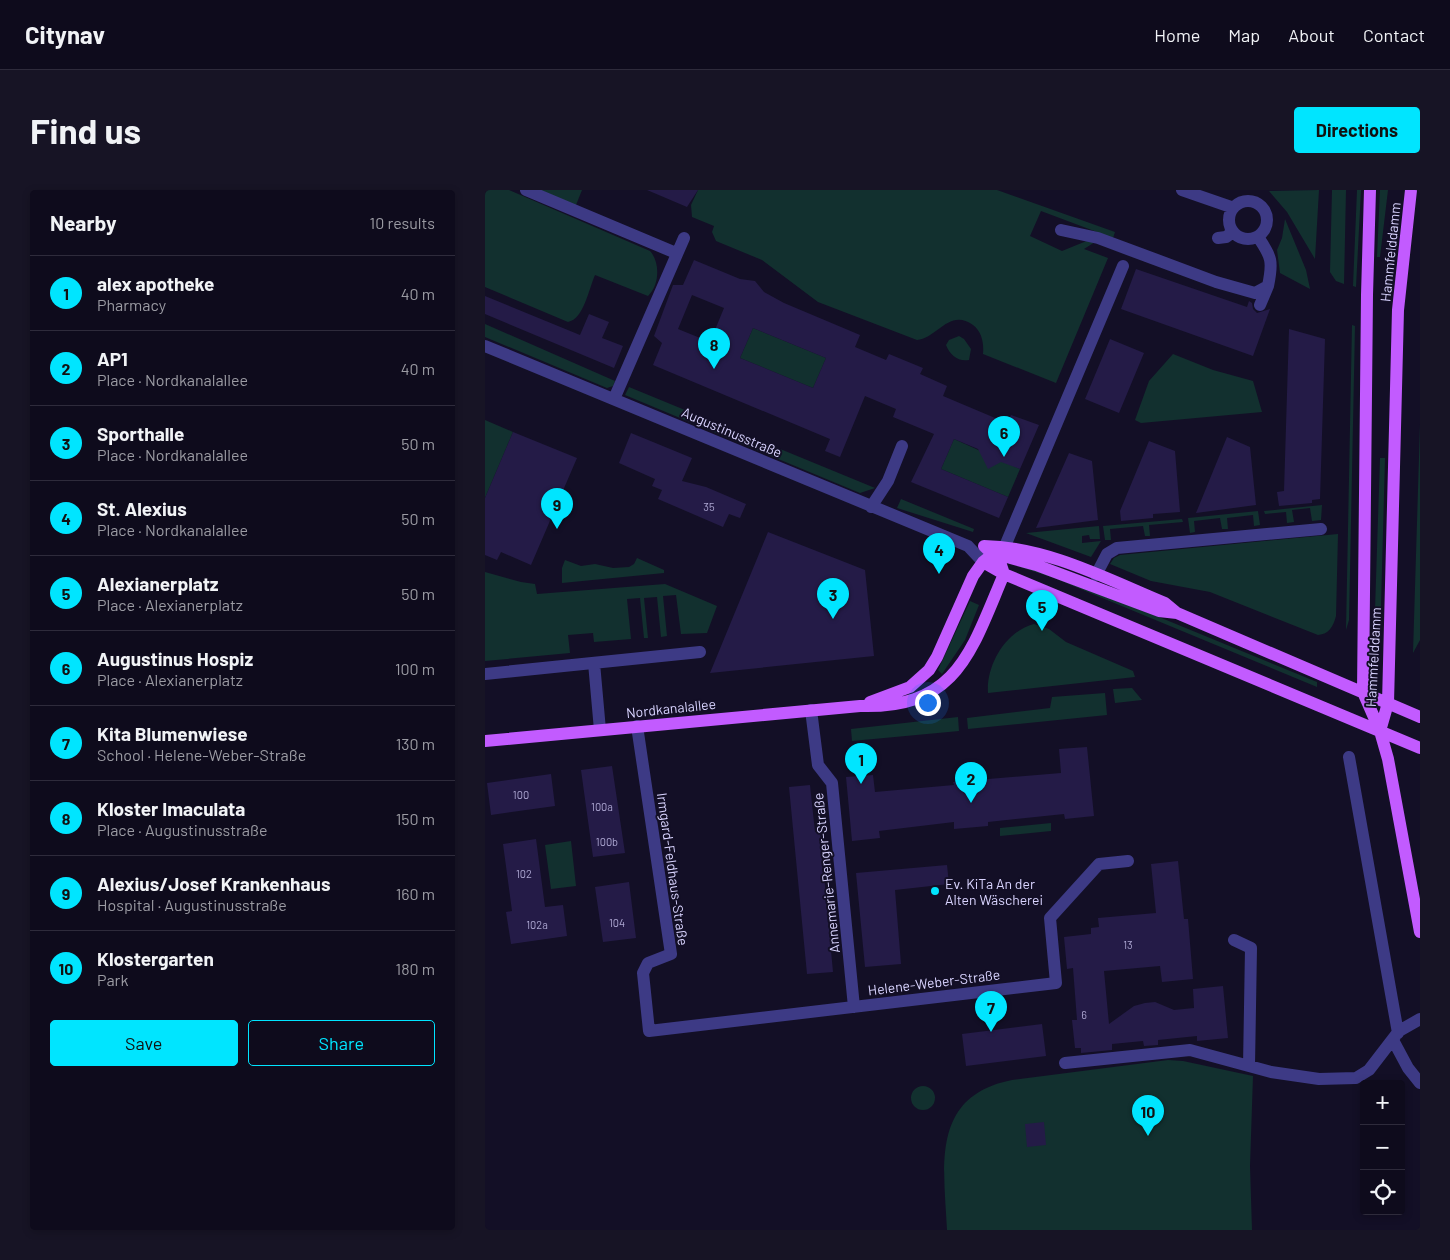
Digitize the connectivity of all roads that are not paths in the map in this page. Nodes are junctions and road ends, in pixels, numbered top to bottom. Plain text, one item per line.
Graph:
1 (526, 190) edge
2 (1182, 190) edge
3 (1370, 190) edge
4 (1411, 190) edge
5 (1231, 207) junction
6 (1061, 230) dead end
7 (1233, 232) junction
8 (1258, 236) junction
9 (684, 238) dead end
10 (1218, 238) dead end
11 (676, 253) junction
12 (1123, 266) dead end
13 (1268, 286) junction
14 (1259, 305) dead end
15 (485, 346) edge
16 (614, 399) junction
17 (902, 446) dead end
18 (871, 506) junction
19 (1321, 529) dead end
20 (967, 546) junction
21 (983, 546) junction
22 (1005, 546) junction
23 (996, 556) junction
24 (983, 562) junction
25 (1004, 574) junction
26 (1096, 575) junction
27 (1177, 613) junction
28 (700, 652) dead end
29 (594, 663) junction
30 (485, 674) edge
31 (1363, 692) junction
32 (1388, 703) junction
33 (860, 706) junction
34 (811, 710) junction
35 (1420, 717) edge
36 (637, 726) junction
37 (600, 730) junction
38 (1381, 731) junction
39 (485, 741) edge
40 (1420, 748) edge
41 (1349, 757) dead end
42 (1128, 861) dead end
43 (1420, 932) edge
44 (1234, 940) dead end
45 (854, 1007) junction
46 (1420, 1019) edge
47 (649, 1031) joint
48 (1395, 1037) junction
49 (1065, 1062) dead end
50 (1249, 1066) junction
51 (1420, 1083) edge

1 - 11 street
2 - 5 street
3 - 31 main road, Hammfelddamm
4 - 32 main road, Hammfelddamm
5 - 7 street
5 - 8 street
6 - 13 street
7 - 8 street
7 - 10 street
8 - 13 street
9 - 11 street
11 - 16 street
12 - 22 street
13 - 14 street
15 - 16 street, Augustinusstraße
16 - 18 street, Augustinusstraße
17 - 18 street
18 - 20 street, Augustinusstraße
19 - 26 street
20 - 21 street, Augustinusstraße
20 - 24 street, Augustinusstraße
21 - 22 main road
21 - 23 main road
22 - 26 main road
23 - 24 main road
23 - 25 main road
23 - 27 main road
24 - 25 main road
24 - 33 main road, Nordkanalallee
25 - 33 main road, Nordkanalallee
25 - 38 main road
26 - 27 main road
27 - 31 main road
28 - 29 street
29 - 30 street
29 - 37 street
31 - 32 main road
31 - 38 main road, Hammfelddamm
32 - 35 main road
32 - 38 main road, Hammfelddamm
33 - 34 main road, Nordkanalallee
34 - 36 main road, Nordkanalallee
34 - 45 street, Annemarie-Renger-Straße
36 - 37 main road, Nordkanalallee
36 - 47 street, Irmgard-Feldhaus-Straße
37 - 39 main road, Nordkanalallee
38 - 40 main road
38 - 43 main road
41 - 48 street
42 - 45 street, Helene-Weber-Straße
44 - 50 street
45 - 47 street, Helene-Weber-Straße
46 - 48 street
48 - 50 street
48 - 51 street
49 - 50 street

